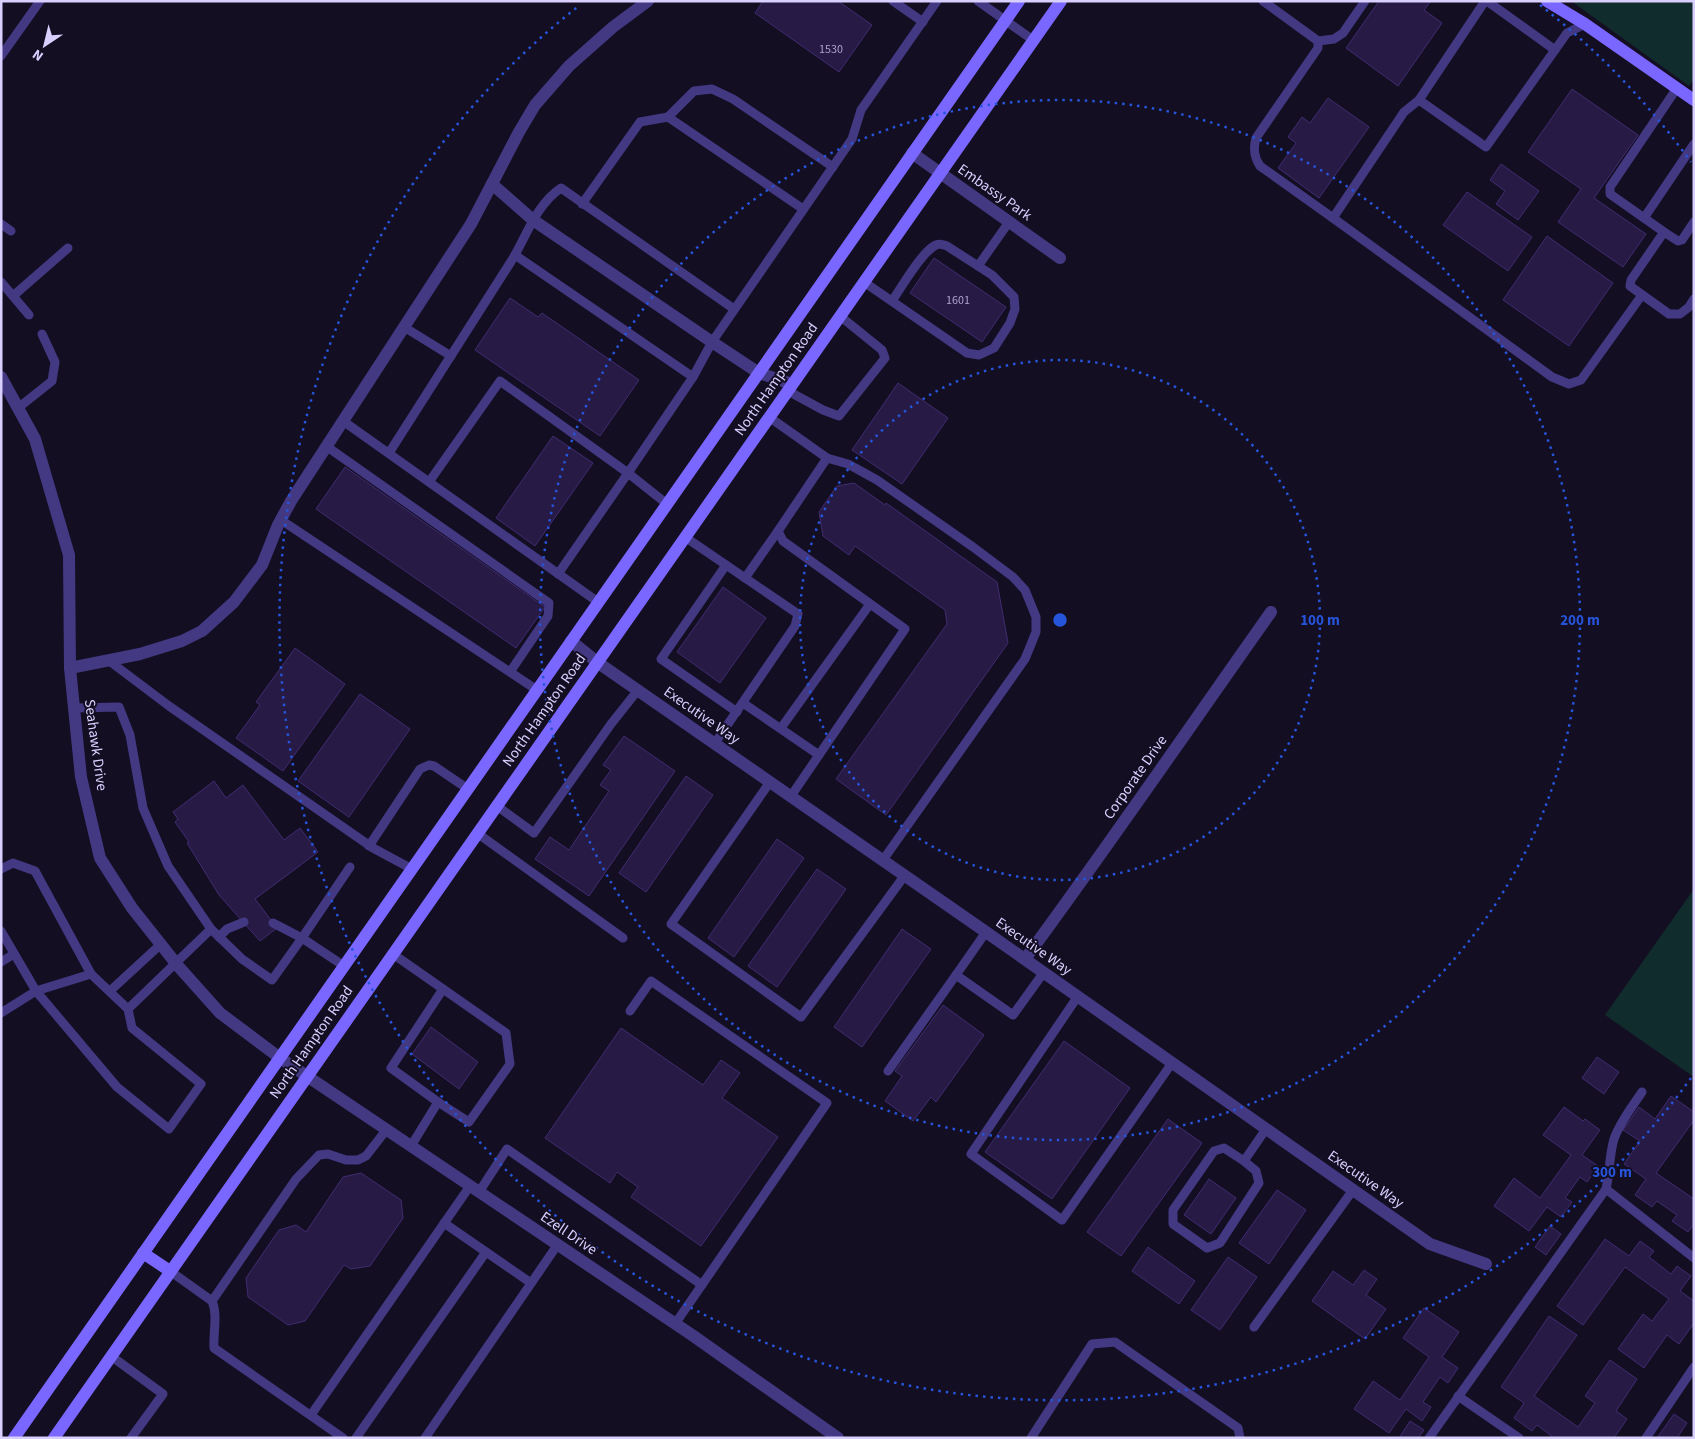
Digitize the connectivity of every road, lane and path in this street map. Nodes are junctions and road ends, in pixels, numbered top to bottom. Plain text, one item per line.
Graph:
1 (40, 1) edge
2 (648, 1) edge
3 (892, 1) edge
4 (937, 1) edge
5 (978, 1) edge
6 (1019, 1) edge
7 (1061, 1) edge
8 (1264, 1) edge
9 (1365, 1) edge
10 (1486, 1) edge
11 (1547, 1) edge
12 (1558, 1) edge
13 (1005, 20) junction
14 (922, 22) junction
15 (1585, 24) junction
16 (1033, 40) junction
17 (1318, 41) junction
18 (1555, 50) junction
19 (1, 56) edge
20 (1677, 88) junction
21 (1419, 100) junction
22 (1694, 100) edge
23 (668, 117) junction
24 (1694, 144) edge
25 (912, 153) junction
26 (833, 167) junction
27 (940, 173) junction
28 (492, 184) junction
29 (582, 204) junction
30 (803, 209) junction
31 (1333, 218) junction
32 (1644, 218) junction
33 (533, 220) junction
34 (1009, 222) junction
35 (1694, 222) edge
36 (1, 224) edge
37 (11, 231) dead end
38 (1664, 232) junction
39 (68, 248) dead end
40 (515, 255) junction
41 (1060, 258) dead end
42 (978, 266) junction
43 (1, 282) edge
44 (864, 282) junction
45 (1642, 295) junction
46 (13, 296) junction
47 (1694, 299) edge
48 (892, 301) junction
49 (734, 309) junction
50 (29, 315) dead end
51 (840, 316) junction
52 (404, 327) junction
53 (42, 334) dead end
54 (712, 342) junction
55 (451, 356) junction
56 (759, 372) junction
57 (693, 377) junction
58 (1, 378) edge
59 (790, 387) junction
60 (18, 408) junction
61 (769, 417) junction
62 (343, 420) junction
63 (326, 446) junction
64 (389, 453) junction
65 (827, 458) junction
66 (628, 473) junction
67 (429, 482) junction
68 (667, 504) junction
69 (281, 520) junction
70 (778, 531) junction
71 (685, 537) junction
72 (726, 565) junction
73 (558, 574) junction
74 (745, 578) junction
75 (598, 602) junction
76 (870, 604) junction
77 (1271, 612) dead end
78 (571, 641) junction
79 (108, 660) junction
80 (597, 662) junction
81 (70, 668) junction
82 (510, 672) junction
83 (537, 690) junction
84 (638, 690) junction
85 (743, 703) junction
86 (74, 708) junction
87 (737, 712) junction
88 (781, 728) junction
89 (715, 743) junction
90 (819, 755) junction
91 (770, 782) junction
92 (468, 789) junction
93 (791, 796) junction
94 (496, 806) junction
95 (477, 833) junction
96 (369, 846) junction
97 (883, 860) junction
98 (350, 867) dead end
99 (412, 869) junction
100 (1, 870) edge
101 (904, 875) junction
102 (244, 922) dead end
103 (273, 923) dead end
104 (211, 929) junction
105 (1, 930) edge
106 (986, 932) junction
107 (219, 937) junction
108 (302, 938) junction
109 (624, 938) dead end
110 (161, 944) junction
111 (14, 954) junction
112 (393, 954) junction
113 (1025, 960) junction
114 (1, 962) edge
115 (176, 963) junction
116 (344, 966) junction
117 (1044, 972) junction
118 (91, 974) junction
119 (956, 975) junction
120 (443, 989) junction
121 (36, 991) junction
122 (110, 991) junction
123 (1078, 996) junction
124 (128, 1009) junction
125 (630, 1011) dead end
126 (1, 1012) edge
127 (280, 1058) junction
128 (1172, 1062) junction
129 (888, 1071) dead end
130 (307, 1076) junction
131 (1642, 1092) dead end
132 (438, 1102) junction
133 (387, 1129) junction
134 (1266, 1129) junction
135 (411, 1146) junction
136 (1244, 1161) junction
137 (474, 1189) junction
138 (1606, 1189) junction
139 (1354, 1190) junction
140 (444, 1223) junction
141 (558, 1244) junction
142 (486, 1252) junction
143 (143, 1253) junction
144 (1694, 1258) edge
145 (1486, 1264) dead end
146 (170, 1271) junction
147 (531, 1283) junction
148 (702, 1285) junction
149 (212, 1301) junction
150 (676, 1324) junction
151 (1254, 1328) dead end
152 (111, 1356) junction
153 (1694, 1367) edge
154 (1458, 1396) junction
155 (311, 1415) junction
156 (57, 1436) edge
157 (14, 1438) edge
158 (131, 1438) edge
159 (343, 1438) edge
160 (356, 1438) edge
161 (425, 1438) edge
162 (838, 1438) edge
163 (1031, 1438) edge
164 (1240, 1438) edge
165 (1429, 1438) edge
166 (1519, 1438) edge
167 (1646, 1438) edge

1 - 19 lane
2 - 28 street
3 - 14 lane
4 - 14 lane
5 - 13 lane
6 - 13 main road, North Hampton Road
7 - 16 main road, North Hampton Road
8 - 17 lane
9 - 17 lane
10 - 18 lane
10 - 21 lane
11 - 15 main road
12 - 15 main road
13 - 16 lane
13 - 25 main road, North Hampton Road
14 - 26 lane
15 - 18 lane
15 - 20 main road
16 - 27 main road, North Hampton Road
17 - 31 lane
18 - 21 lane
20 - 22 main road
20 - 32 lane
21 - 31 lane
23 - 26 lane
23 - 29 lane
23 - 30 lane
24 - 32 lane
25 - 27 street, Embassy Park
25 - 56 main road, North Hampton Road
26 - 30 lane
27 - 34 street, Embassy Park
27 - 44 main road, North Hampton Road
28 - 33 street
28 - 52 street
29 - 33 lane
29 - 49 lane
30 - 49 lane
31 - 45 lane
32 - 38 lane
33 - 40 lane
33 - 54 street
34 - 41 street, Embassy Park
34 - 42 lane
35 - 38 lane
36 - 37 lane
38 - 45 lane
39 - 46 lane
40 - 55 lane
40 - 57 lane
42 - 48 lane
42 - 48 lane
43 - 46 lane
44 - 48 lane
44 - 51 main road, North Hampton Road
45 - 47 lane
46 - 50 lane
49 - 54 lane
51 - 59 main road, North Hampton Road
51 - 59 lane
52 - 55 lane
52 - 62 street
53 - 60 lane
54 - 56 street
54 - 57 lane
55 - 64 lane
56 - 59 street
56 - 68 main road, North Hampton Road
57 - 66 lane
58 - 60 street, Seahawk Drive
59 - 61 main road, North Hampton Road
60 - 81 street, Seahawk Drive
61 - 65 lane
61 - 71 main road, North Hampton Road
62 - 63 street
62 - 64 lane
63 - 69 street
63 - 82 lane
64 - 67 lane
65 - 70 lane
65 - 97 lane
66 - 67 lane
66 - 68 lane
66 - 73 lane
67 - 73 lane
68 - 75 main road, North Hampton Road
69 - 79 street
69 - 82 lane
70 - 74 lane
70 - 76 lane
71 - 72 lane
71 - 80 main road, North Hampton Road
72 - 74 lane
72 - 87 lane
73 - 75 lane
74 - 85 lane
75 - 78 main road, North Hampton Road
76 - 88 lane
76 - 90 lane
77 - 113 street, Corporate Drive
78 - 80 street, Executive Way
78 - 83 main road, North Hampton Road
79 - 81 street
79 - 96 lane
80 - 84 street, Executive Way
80 - 94 main road, North Hampton Road
81 - 86 street, Seahawk Drive
82 - 83 lane
83 - 92 main road, North Hampton Road
84 - 89 street, Executive Way
84 - 94 lane
85 - 87 lane
85 - 88 lane
86 - 104 lane
86 - 110 street, Seahawk Drive
87 - 89 lane
88 - 90 lane
89 - 91 street, Executive Way
90 - 93 lane
91 - 93 street, Executive Way
91 - 101 lane
92 - 96 lane
92 - 99 main road, North Hampton Road
93 - 97 street, Executive Way
94 - 95 main road, North Hampton Road
95 - 109 lane
95 - 112 main road, North Hampton Road
96 - 99 lane
97 - 101 street, Executive Way
98 - 108 lane
99 - 116 main road, North Hampton Road
100 - 118 lane
101 - 106 street, Executive Way
102 - 107 lane
103 - 108 lane
104 - 107 lane
104 - 115 lane
105 - 111 lane
106 - 113 street, Executive Way
106 - 119 lane
107 - 108 lane
108 - 116 lane
110 - 115 street, Seahawk Drive
110 - 122 lane
111 - 114 lane
111 - 121 lane
112 - 120 lane
112 - 130 main road, North Hampton Road
113 - 117 street, Executive Way
115 - 124 lane
115 - 127 street, Seahawk Drive
116 - 127 main road, North Hampton Road
117 - 119 lane
117 - 123 street, Executive Way
118 - 121 lane
118 - 122 lane
119 - 129 lane
120 - 132 lane
120 - 132 lane
121 - 124 lane
121 - 126 lane
122 - 124 lane
123 - 128 street, Executive Way
123 - 128 lane
125 - 148 lane
127 - 130 street, Ezell Drive
127 - 143 main road, North Hampton Road
128 - 134 street, Executive Way
130 - 133 street, Ezell Drive
130 - 146 main road, North Hampton Road
131 - 138 lane
132 - 135 lane
133 - 135 street, Ezell Drive
133 - 149 lane
134 - 136 lane
134 - 139 street, Executive Way
135 - 137 street, Ezell Drive
136 - 136 lane
137 - 140 lane
137 - 141 street, Ezell Drive
137 - 148 lane
138 - 144 lane
138 - 154 lane
139 - 145 street, Executive Way
139 - 151 lane
140 - 142 lane
140 - 155 lane
141 - 147 lane
141 - 150 street, Ezell Drive
142 - 147 lane
142 - 160 lane
143 - 146 main road
143 - 157 main road, North Hampton Road
146 - 149 lane
146 - 152 main road, North Hampton Road
147 - 161 lane
148 - 150 lane
149 - 155 lane
150 - 162 street, Ezell Drive
152 - 156 main road, North Hampton Road
152 - 158 lane
153 - 167 lane
154 - 165 lane
154 - 166 lane
155 - 159 lane
163 - 164 lane

